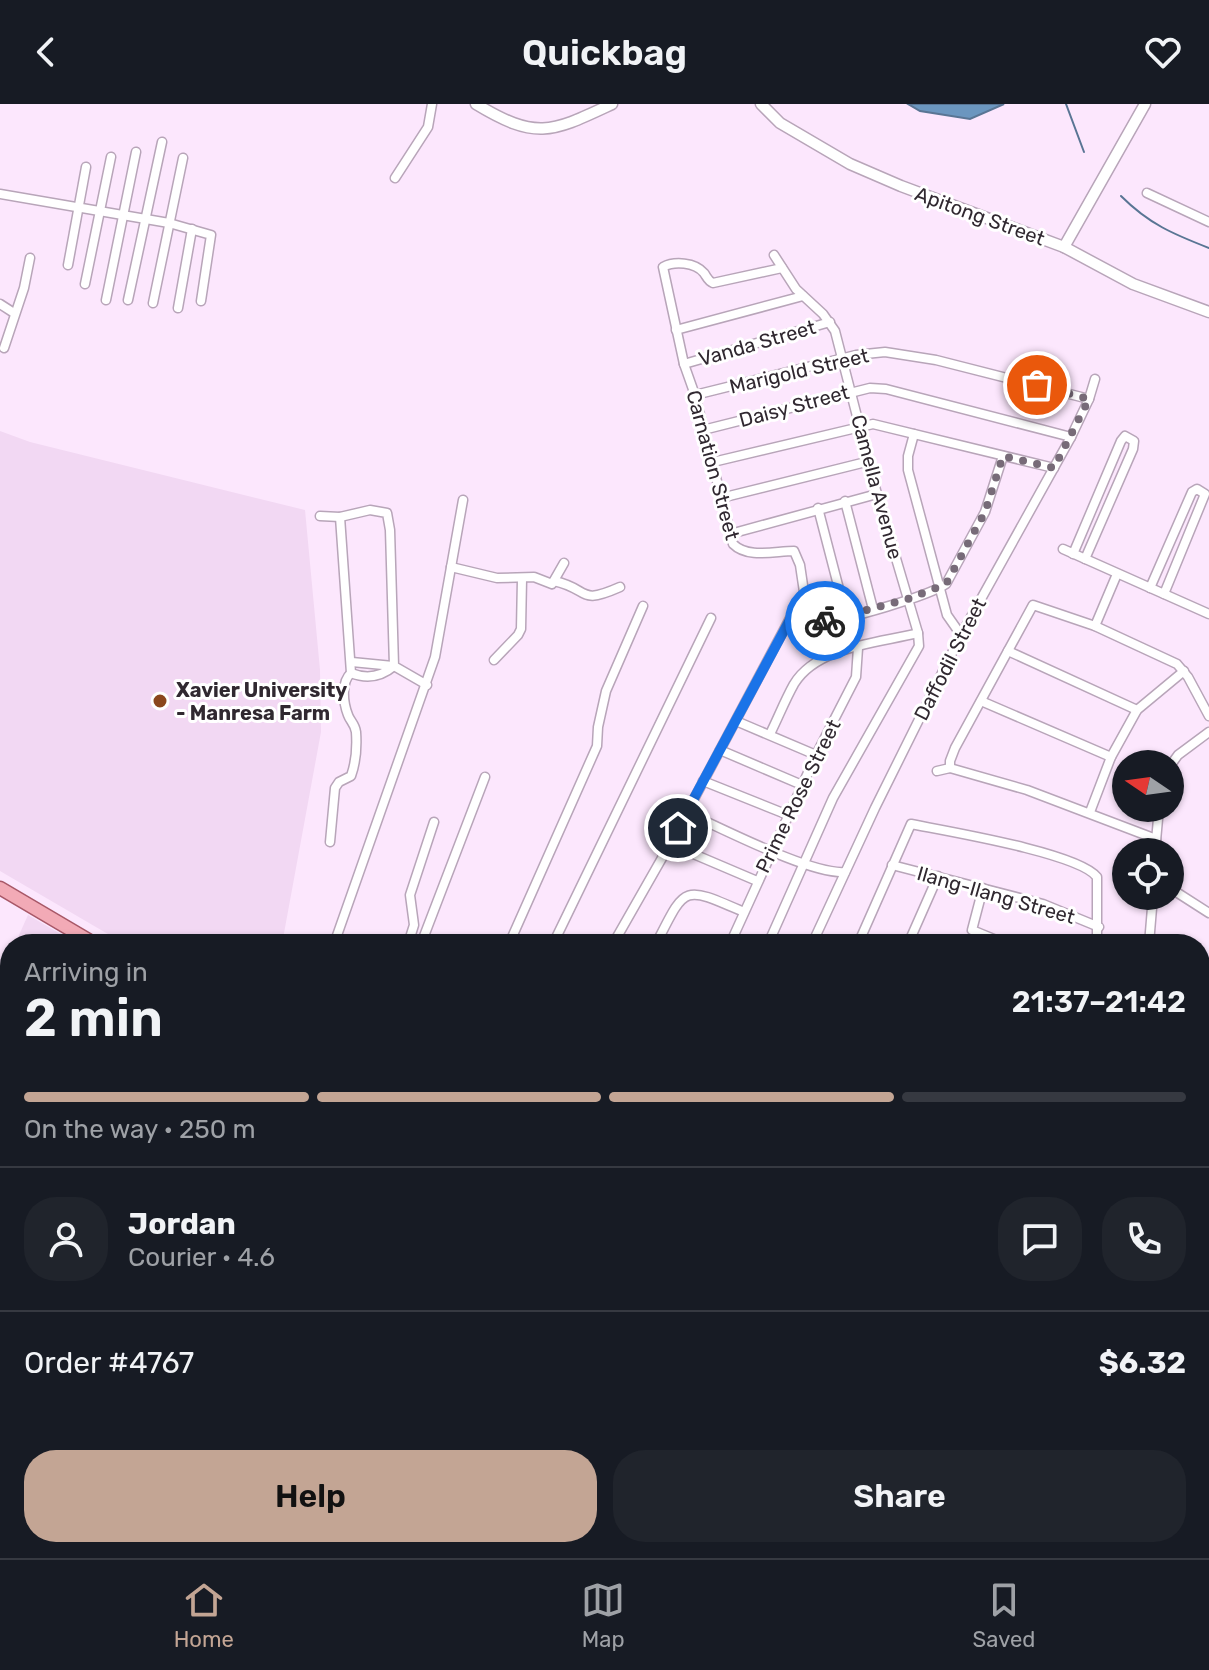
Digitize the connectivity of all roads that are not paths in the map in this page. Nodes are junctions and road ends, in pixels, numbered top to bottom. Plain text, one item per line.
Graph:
1 (432, 104) edge
2 (476, 104) edge
3 (612, 104) edge
4 (761, 104) edge
5 (1145, 104) edge
6 (162, 142) dead end
7 (136, 152) dead end
8 (111, 157) dead end
9 (183, 158) dead end
10 (86, 167) dead end
11 (395, 178) dead end
12 (1147, 193) dead end
13 (0, 194) edge
14 (78, 206) junction
15 (98, 211) junction
16 (123, 215) junction
17 (146, 220) junction
18 (1209, 222) edge
19 (169, 223) junction
20 (192, 229) junction
21 (1064, 247) junction
22 (774, 255) dead end
23 (30, 258) dead end
24 (68, 265) dead end
25 (782, 268) junction
26 (85, 284) dead end
27 (803, 296) junction
28 (106, 300) dead end
29 (128, 300) dead end
30 (201, 301) dead end
31 (153, 303) dead end
32 (0, 304) edge
33 (178, 308) dead end
34 (1209, 312) edge
35 (14, 313) junction
36 (830, 322) junction
37 (676, 330) junction
38 (4, 348) dead end
39 (844, 358) junction
40 (684, 364) junction
41 (1095, 379) dead end
42 (852, 391) junction
43 (695, 395) junction
44 (1089, 399) junction
45 (861, 426) junction
46 (703, 430) junction
47 (914, 434) junction
48 (1071, 437) junction
49 (1003, 456) junction
50 (870, 461) junction
51 (713, 462) junction
52 (1054, 468) junction
53 (877, 494) junction
54 (721, 498) junction
55 (463, 500) dead end
56 (845, 501) junction
57 (818, 508) junction
58 (320, 516) dead end
59 (340, 517) junction
60 (730, 534) junction
61 (1063, 549) dead end
62 (1073, 554) junction
63 (1085, 559) junction
64 (564, 563) dead end
65 (451, 567) junction
66 (1117, 574) junction
67 (522, 579) junction
68 (554, 581) junction
69 (620, 587) dead end
70 (1150, 588) junction
71 (939, 589) junction
72 (1164, 594) junction
73 (908, 599) junction
74 (643, 606) dead end
75 (873, 609) junction
76 (794, 612) junction
77 (1209, 614) edge
78 (846, 616) junction
79 (711, 618) dead end
80 (1095, 626) junction
81 (918, 633) junction
82 (961, 635) junction
83 (858, 648) junction
84 (1008, 651) junction
85 (494, 660) dead end
86 (352, 662) junction
87 (394, 666) junction
88 (1184, 671) junction
89 (351, 673) junction
90 (427, 685) junction
91 (981, 701) junction
92 (1137, 710) junction
93 (1209, 716) edge
94 (736, 721) junction
95 (1209, 732) edge
96 (770, 734) junction
97 (720, 750) junction
98 (1184, 751) edge
99 (816, 755) junction
100 (1111, 757) junction
101 (950, 768) junction
102 (937, 771) dead end
103 (485, 777) dead end
104 (703, 781) junction
105 (802, 785) junction
106 (685, 812) junction
107 (1090, 812) junction
108 (788, 815) junction
109 (434, 822) dead end
110 (1154, 838) edge
111 (330, 842) dead end
112 (670, 844) junction
113 (772, 850) junction
114 (803, 864) junction
115 (892, 865) junction
116 (845, 872) junction
117 (938, 876) junction
118 (757, 881) junction
119 (0, 888) edge
120 (983, 888) junction
121 (1184, 897) edge
122 (1152, 910) edge
123 (744, 912) junction
124 (1209, 913) edge
125 (1099, 927) junction
126 (78, 934) edge
127 (338, 934) edge
128 (412, 934) edge
129 (425, 934) edge
130 (513, 934) edge
131 (558, 934) edge
132 (619, 934) edge
133 (661, 934) edge
134 (734, 934) edge
135 (772, 934) edge
136 (817, 934) edge
137 (862, 934) edge
138 (912, 934) edge
139 (981, 934) edge
140 (1098, 934) edge
141 (1150, 934) edge

1 - 11 street
2 - 3 street
4 - 21 street, Apitong Street
5 - 21 street
6 - 17 street
7 - 16 street
8 - 15 street
9 - 19 street
10 - 14 street
12 - 18 street
13 - 14 street
14 - 15 street
14 - 24 street
15 - 16 street
15 - 26 street
16 - 17 street
16 - 28 street
17 - 19 street
17 - 29 street
19 - 20 street
19 - 31 street
20 - 30 street
20 - 33 street
21 - 34 street, Apitong Street
22 - 25 street, Camella Avenue
23 - 35 street
25 - 27 street, Camella Avenue
25 - 37 street, Carnation Street
27 - 36 street, Camella Avenue
27 - 37 street
32 - 35 street
35 - 38 street
36 - 39 street, Camella Avenue
36 - 40 street, Vanda Street
37 - 40 street, Carnation Street
39 - 42 street, Camella Avenue
39 - 43 street, Marigold Street
39 - 44 street, Marigold Street
40 - 43 street, Carnation Street
41 - 44 street, Daffodil Street
42 - 45 street, Camella Avenue
42 - 46 street, Daisy Street
42 - 48 street, Daisy Street
43 - 46 street, Carnation Street
44 - 48 street, Daffodil Street
45 - 47 street
45 - 50 street, Camella Avenue
45 - 51 street
46 - 51 street, Carnation Street
47 - 49 street
47 - 71 street
48 - 52 street, Daffodil Street
49 - 52 street
49 - 71 street
50 - 53 street, Camella Avenue
50 - 54 street
51 - 54 street, Carnation Street
52 - 82 street, Daffodil Street
53 - 56 street
53 - 73 street, Camella Avenue
54 - 60 street, Carnation Street
55 - 65 street
56 - 57 street
56 - 75 street
57 - 60 street
57 - 78 street
58 - 59 street
59 - 86 street
59 - 87 street
60 - 76 street, Carnation Street
61 - 62 street
62 - 63 street
62 - 63 street
63 - 66 street
64 - 68 street
65 - 67 street
65 - 90 street
66 - 70 street
66 - 80 street
67 - 68 street
67 - 85 street
68 - 69 street
70 - 72 street
70 - 72 street
71 - 73 street
71 - 82 street
72 - 77 street
73 - 75 street
73 - 81 street, Camella Avenue
74 - 130 street
75 - 78 street
76 - 78 street
76 - 94 street, Carnation Street
79 - 131 street
80 - 84 street
80 - 88 street
81 - 83 street
81 - 114 street
82 - 116 street, Daffodil Street
83 - 96 street
83 - 99 street, Prime Rose Street
84 - 91 street
84 - 92 street
86 - 87 street
86 - 89 street
87 - 89 street
87 - 90 street
88 - 92 street
88 - 93 street
89 - 111 street
90 - 127 street
91 - 100 street
91 - 101 street
92 - 100 street
94 - 96 street
94 - 97 street, Carnation Street
95 - 98 street
96 - 99 street
97 - 104 street, Carnation Street
97 - 105 street
99 - 105 street, Prime Rose Street
100 - 107 street
101 - 102 street
101 - 107 street
103 - 129 street
104 - 106 street, Carnation Street
104 - 108 street
105 - 108 street, Prime Rose Street
106 - 112 street, Carnation Street
106 - 113 street
107 - 110 street
108 - 113 street, Prime Rose Street
109 - 128 street
112 - 118 street
112 - 132 street, Carnation Street
113 - 114 street
113 - 118 street, Prime Rose Street
114 - 116 street
114 - 135 street
115 - 117 street, Ilang-Ilang Street
115 - 125 street
115 - 137 street
116 - 136 street, Daffodil Street
117 - 120 street, Ilang-Ilang Street
117 - 138 street
118 - 123 street, Prime Rose Street
119 - 126 main road
120 - 125 street, Ilang-Ilang Street
120 - 139 street
121 - 124 street
122 - 141 street
123 - 133 street
123 - 134 street, Prime Rose Street
125 - 140 street

